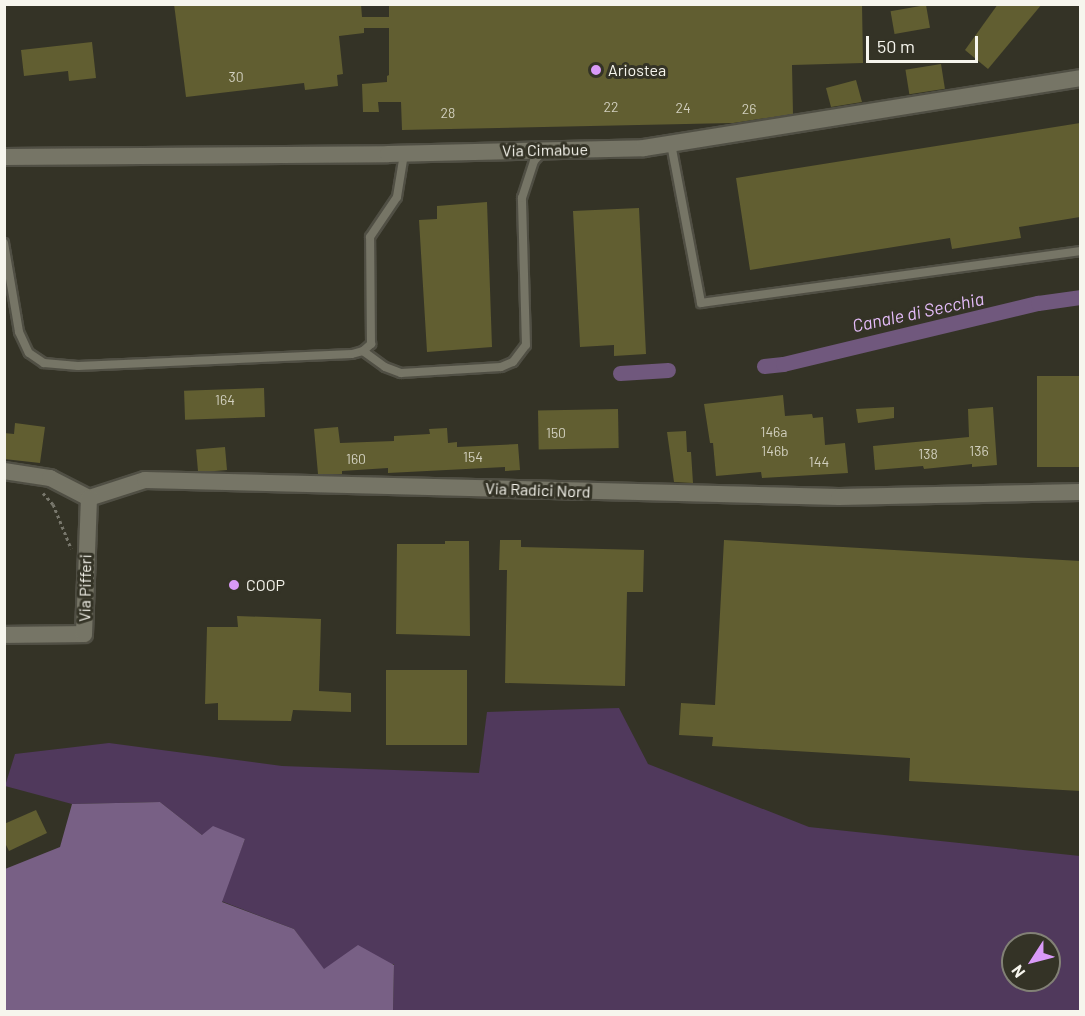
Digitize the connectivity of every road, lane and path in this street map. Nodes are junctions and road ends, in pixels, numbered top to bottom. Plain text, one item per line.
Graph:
1 (1080, 78) edge
2 (671, 144) junction
3 (543, 150) junction
4 (405, 153) junction
5 (4, 157) edge
6 (4, 243) edge
7 (1080, 251) edge
8 (363, 351) junction
9 (4, 471) edge
10 (38, 488) dead end
11 (1080, 492) edge
12 (88, 498) junction
13 (86, 550) junction
14 (4, 635) edge

1 - 2 street, Via Cimabue
2 - 3 street, Via Cimabue
2 - 7 lane
3 - 4 street, Via Cimabue
3 - 8 lane
4 - 5 street, Via Cimabue
4 - 8 lane
6 - 8 lane
9 - 12 street
10 - 13 path
11 - 12 street, Via Radici Nord
12 - 13 street, Via Pifferi
13 - 14 street, Via Pifferi

